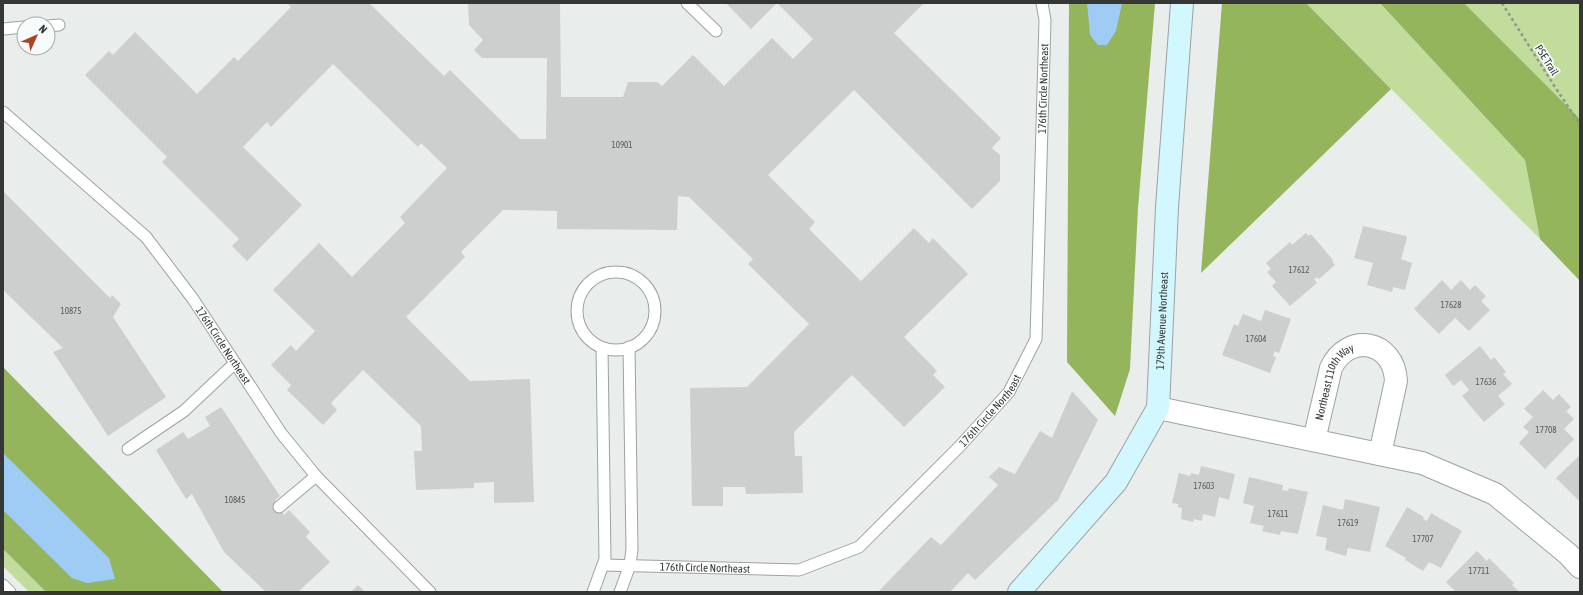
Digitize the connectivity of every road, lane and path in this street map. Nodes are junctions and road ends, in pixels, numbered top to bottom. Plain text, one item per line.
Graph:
1 (687, 3) edge
2 (1042, 3) edge
3 (1182, 3) edge
4 (1502, 3) edge
5 (56, 25) edge
6 (60, 25) dead end
7 (16, 28) edge
8 (3, 29) edge
9 (716, 31) dead end
10 (3, 112) edge
11 (1580, 124) edge
12 (602, 348) junction
13 (629, 348) junction
14 (235, 363) junction
15 (1158, 408) junction
16 (1314, 440) junction
17 (128, 449) dead end
18 (1380, 454) junction
19 (316, 476) junction
20 (279, 507) dead end
21 (603, 565) junction
22 (630, 565) junction
23 (1580, 567) edge
24 (3, 585) edge
25 (10, 592) edge
26 (430, 592) edge
27 (593, 592) edge
28 (620, 592) edge
29 (1019, 592) edge

1 - 9 lane
2 - 22 lane, 176th Circle Northeast
3 - 15 street, 179th Avenue Northeast
4 - 11 path, PSE Trail
5 - 6 lane
7 - 8 lane
10 - 14 lane, 176th Circle Northeast
12 - 13 lane
12 - 13 lane
12 - 21 lane
13 - 22 lane
14 - 17 lane
14 - 19 lane, 176th Circle Northeast
15 - 16 street, Northeast 110th Way
15 - 29 street, 179th Avenue Northeast
16 - 18 street, Northeast 110th Way
16 - 18 street, Northeast 110th Way
18 - 23 street, Northeast 110th Way
19 - 20 lane
19 - 26 lane, 176th Circle Northeast
21 - 22 lane, 176th Circle Northeast
21 - 27 lane
22 - 28 lane
24 - 25 lane

